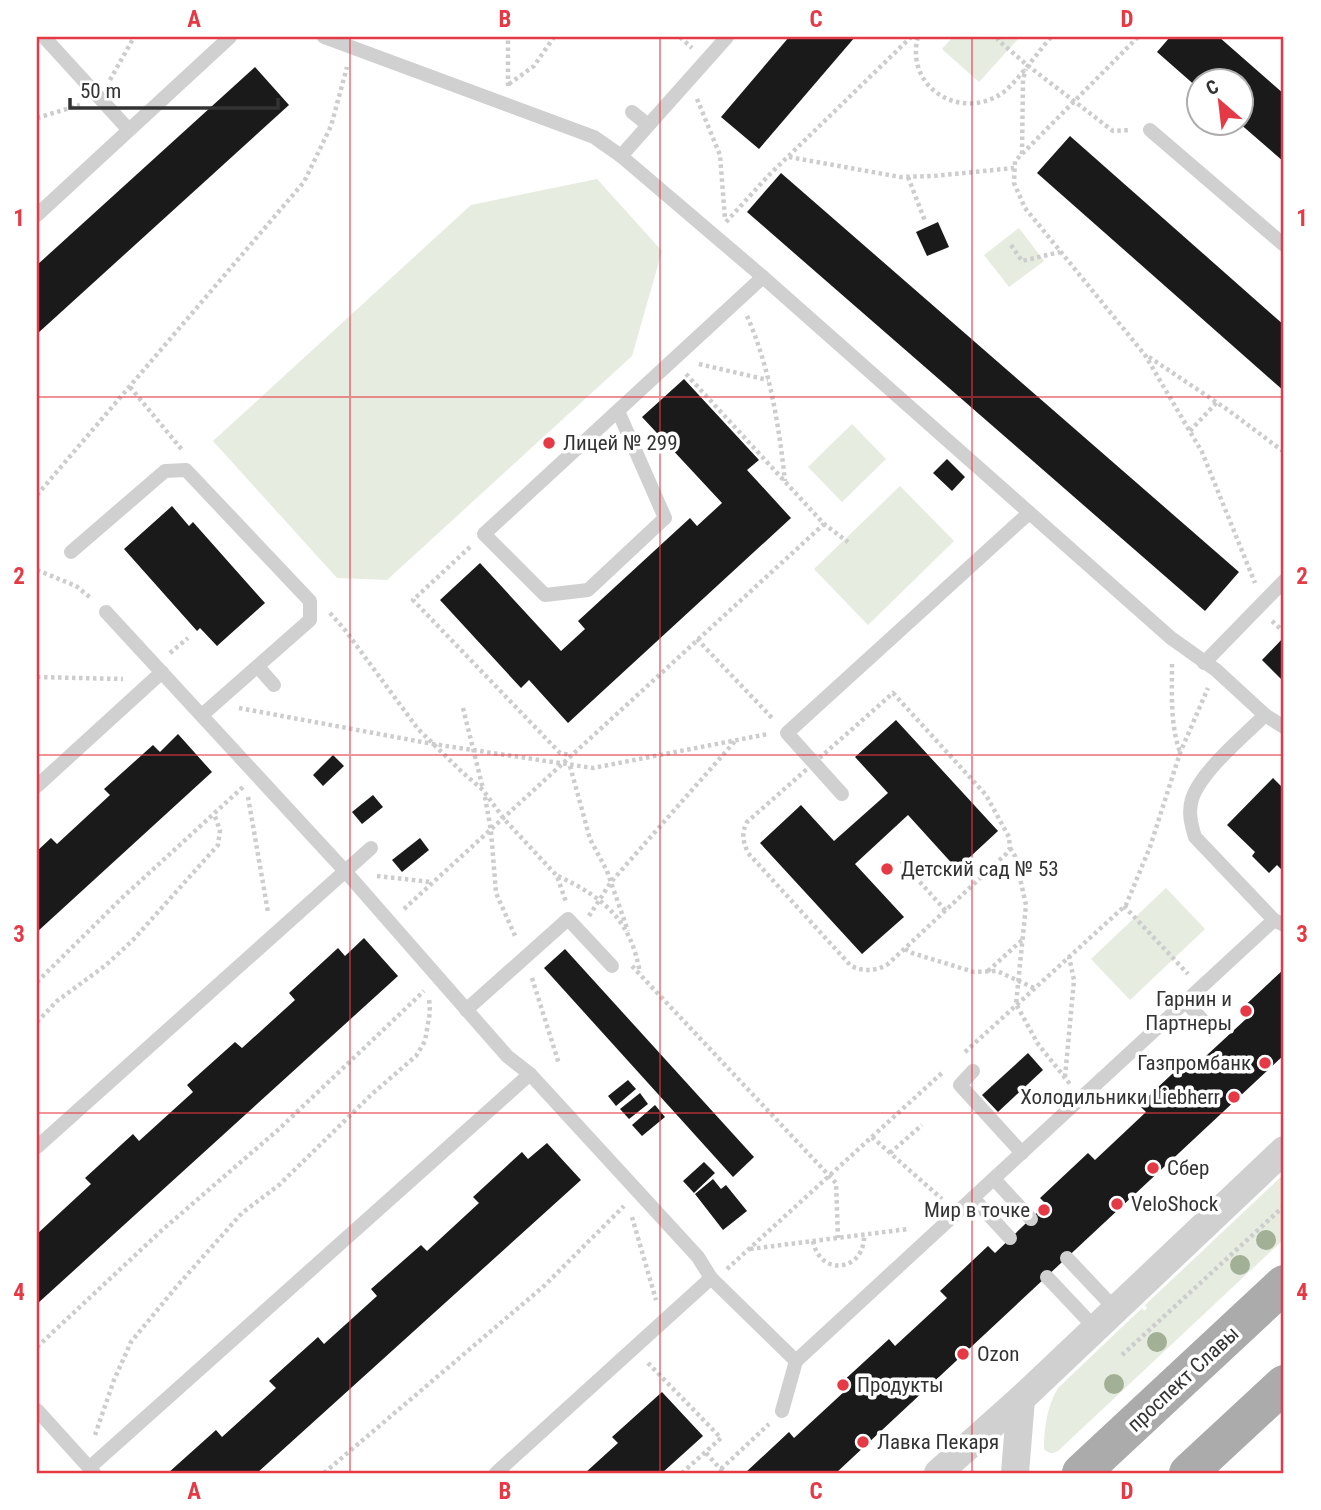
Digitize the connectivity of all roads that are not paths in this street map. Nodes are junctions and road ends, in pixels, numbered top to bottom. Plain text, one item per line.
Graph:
1 (44, 37) edge
2 (230, 37) edge
3 (727, 37) edge
4 (330, 38) edge
5 (632, 112) dead end
6 (648, 125) junction
7 (128, 129) junction
8 (1150, 130) road end
9 (621, 156) junction
10 (37, 215) edge
11 (1284, 245) edge
12 (762, 277) junction
13 (618, 411) junction
14 (1029, 513) junction
15 (71, 552) dead end
16 (1284, 581) edge
17 (106, 612) road end
18 (1210, 666) junction
19 (258, 667) junction
20 (157, 677) junction
21 (274, 685) dead end
22 (202, 715) junction
23 (1265, 715) junction
24 (1284, 727) edge
25 (37, 786) edge
26 (842, 794) dead end
27 (371, 848) dead end
28 (345, 871) junction
29 (1279, 923) edge
30 (612, 966) road end
31 (1186, 1002) junction
32 (466, 1010) junction
33 (1207, 1025) dead end
34 (973, 1071) dead end
35 (530, 1074) junction
36 (37, 1147) edge
37 (1284, 1150) edge
38 (1022, 1153) junction
39 (994, 1179) junction
40 (973, 1198) junction
41 (1031, 1219) dead end
42 (1010, 1238) dead end
43 (1067, 1258) dead end
44 (1047, 1277) dead end
45 (711, 1278) junction
46 (1284, 1284) edge
47 (1116, 1310) junction
48 (1096, 1329) junction
49 (796, 1361) junction
50 (1284, 1384) edge
51 (1021, 1399) junction
52 (37, 1410) edge
53 (782, 1411) road end
54 (89, 1468) edge
55 (496, 1473) edge
56 (938, 1473) edge
57 (1015, 1473) edge
58 (1081, 1473) edge
59 (1188, 1473) edge

1 - 7 lane
2 - 7 lane
3 - 6 lane
4 - 9 lane
5 - 6 lane
6 - 9 lane
7 - 10 lane
8 - 11 lane
9 - 12 lane
12 - 13 lane
12 - 14 lane
13 - 13 lane
14 - 18 lane
14 - 26 lane
15 - 19 lane
16 - 18 lane
17 - 20 lane
18 - 23 lane
19 - 21 lane
19 - 22 lane
20 - 22 lane
20 - 25 lane
22 - 28 lane
23 - 24 lane
23 - 29 lane
27 - 28 lane
28 - 32 lane
28 - 36 lane
29 - 31 lane
30 - 32 lane
31 - 33 lane
31 - 38 lane
32 - 35 lane
34 - 38 lane
35 - 45 lane
35 - 54 lane
37 - 47 street
38 - 39 lane
39 - 40 lane
39 - 41 lane
40 - 42 lane
40 - 49 lane
43 - 47 lane
44 - 48 lane
45 - 49 lane
45 - 55 lane
46 - 58 main road, проспект Славы
47 - 48 street
48 - 51 street
49 - 53 lane
50 - 59 main road
51 - 56 street
51 - 57 street
52 - 54 lane

